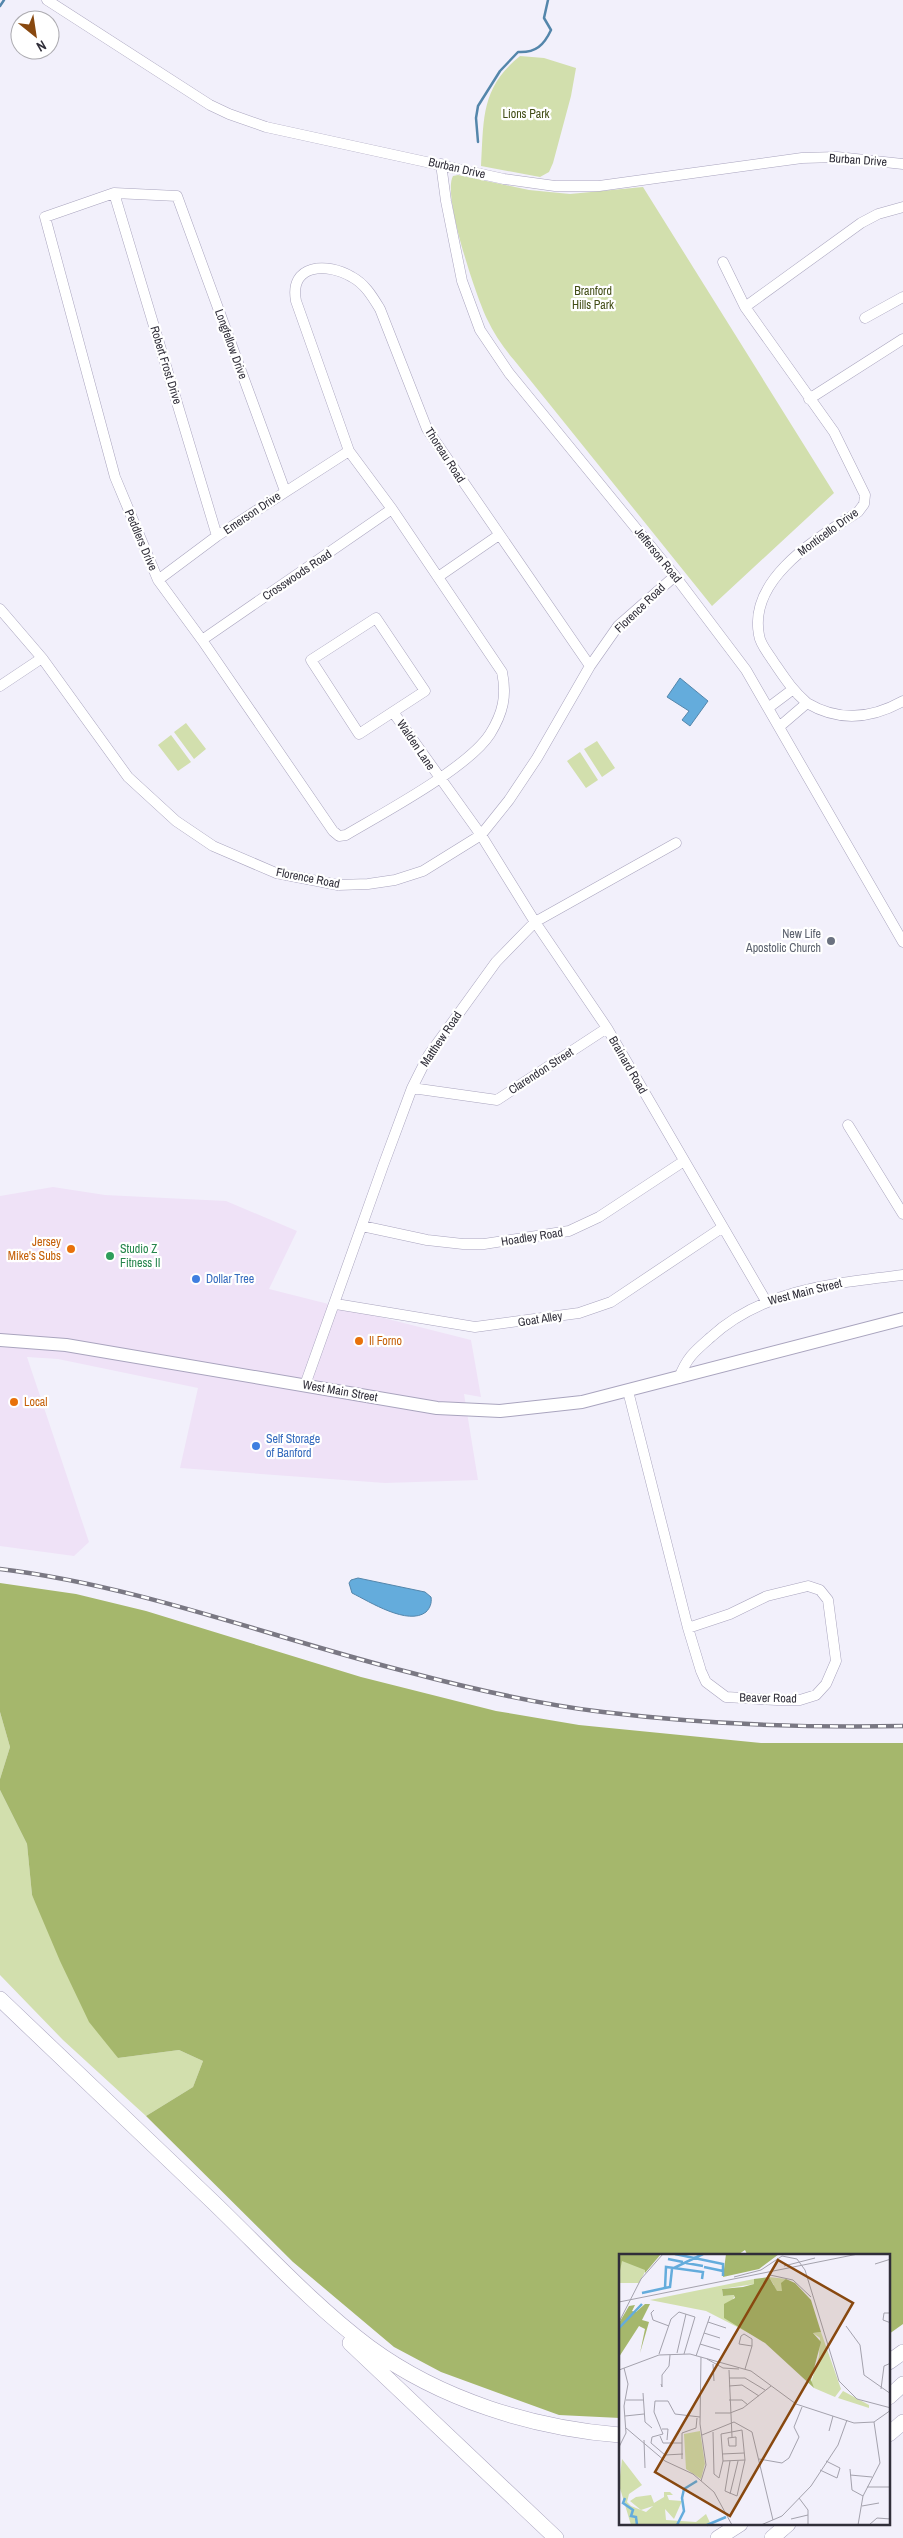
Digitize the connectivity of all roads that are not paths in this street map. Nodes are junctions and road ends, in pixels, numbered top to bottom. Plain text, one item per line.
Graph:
1 (47, 0) edge
2 (441, 164) junction
3 (903, 164) edge
4 (114, 193) junction
5 (177, 196) joint
6 (903, 207) edge
7 (724, 262) dead end
8 (903, 297) edge
9 (296, 301) joint
10 (745, 307) junction
11 (865, 318) dead end
12 (903, 340) edge
13 (809, 399) junction
14 (349, 451) junction
15 (285, 491) junction
16 (392, 509) junction
17 (499, 535) junction
18 (217, 536) junction
19 (675, 576) junction
20 (438, 577) junction
21 (158, 580) junction
22 (0, 609) edge
23 (202, 640) junction
24 (42, 658) junction
25 (590, 666) junction
26 (0, 686) edge
27 (792, 690) junction
28 (903, 701) edge
29 (807, 702) junction
30 (768, 708) junction
31 (393, 712) junction
32 (779, 727) junction
33 (438, 778) junction
34 (481, 835) junction
35 (676, 843) dead end
36 (535, 922) junction
37 (903, 942) edge
38 (607, 1028) junction
39 (412, 1088) junction
40 (848, 1125) dead end
41 (684, 1161) junction
42 (903, 1214) edge
43 (362, 1226) junction
44 (722, 1227) junction
45 (903, 1275) edge
46 (766, 1301) junction
47 (336, 1304) junction
48 (903, 1319) edge
49 (0, 1340) edge
50 (679, 1378) junction
51 (305, 1385) junction
52 (628, 1391) junction
53 (688, 1628) junction
54 (0, 1999) edge
55 (0, 2010) edge
56 (903, 2352) edge
57 (890, 2361) edge
58 (903, 2384) edge
59 (890, 2396) edge
60 (903, 2422) edge
61 (890, 2433) edge
62 (619, 2435) edge
63 (737, 2526) edge
64 (744, 2526) edge
65 (786, 2526) edge
66 (794, 2526) edge
67 (556, 2538) edge
68 (718, 2538) edge
69 (730, 2538) edge
70 (772, 2538) edge
71 (782, 2538) edge

1 - 2 street, Burban Drive
2 - 3 street, Burban Drive
2 - 19 street, Jefferson Road
4 - 5 street, Peddlers Drive
4 - 18 street, Robert Frost Drive
4 - 21 street, Peddlers Drive
5 - 15 street, Longfellow Drive
6 - 10 street
7 - 10 street, Monticello Drive
8 - 11 street
9 - 14 street, Peddlers Drive
9 - 17 street, Thoreau Road
10 - 13 street, Monticello Drive
12 - 13 street
13 - 27 street, Monticello Drive
14 - 15 street, Emerson Drive
14 - 16 street, Peddlers Drive
15 - 18 street, Emerson Drive
16 - 20 street, Peddlers Drive
16 - 23 street, Crosswoods Road
17 - 20 street
17 - 25 street, Thoreau Road
18 - 21 street, Emerson Drive
19 - 25 street, Florence Road
19 - 30 street, Jefferson Road
20 - 33 street, Peddlers Drive
21 - 23 street, Peddlers Drive
22 - 24 street, Florence Road
23 - 33 street, Peddlers Drive
24 - 26 street
24 - 34 street, Florence Road
25 - 34 street, Florence Road
27 - 29 street, Monticello Drive
27 - 30 street
28 - 29 street, Monticello Drive
29 - 32 street
30 - 32 street, Jefferson Road
31 - 31 street
31 - 33 street, Walden Lane
32 - 37 street, Jefferson Road
33 - 34 street
34 - 36 street, Brainard Road
35 - 36 street, Matthew Road
36 - 38 street, Brainard Road
36 - 39 street, Matthew Road
38 - 39 street, Clarendon Street
38 - 41 street, Brainard Road
39 - 43 street, Matthew Road
40 - 42 street
41 - 43 street, Hoadley Road
41 - 44 street, Brainard Road
43 - 47 street, Matthew Road
44 - 46 street, Brainard Road
44 - 47 street, Goat Alley
45 - 46 street, West Main Street
46 - 50 street, West Main Street
47 - 51 street, Matthew Road
48 - 50 main road, West Main Street
49 - 51 main road, West Main Street
50 - 52 main road, West Main Street
51 - 52 main road, West Main Street
52 - 53 street, Beaver Road
53 - 53 street, Beaver Road
54 - 62 highway
55 - 67 highway
56 - 57 highway
58 - 59 highway
60 - 61 highway
63 - 68 highway
64 - 69 highway
65 - 70 highway
66 - 71 highway

